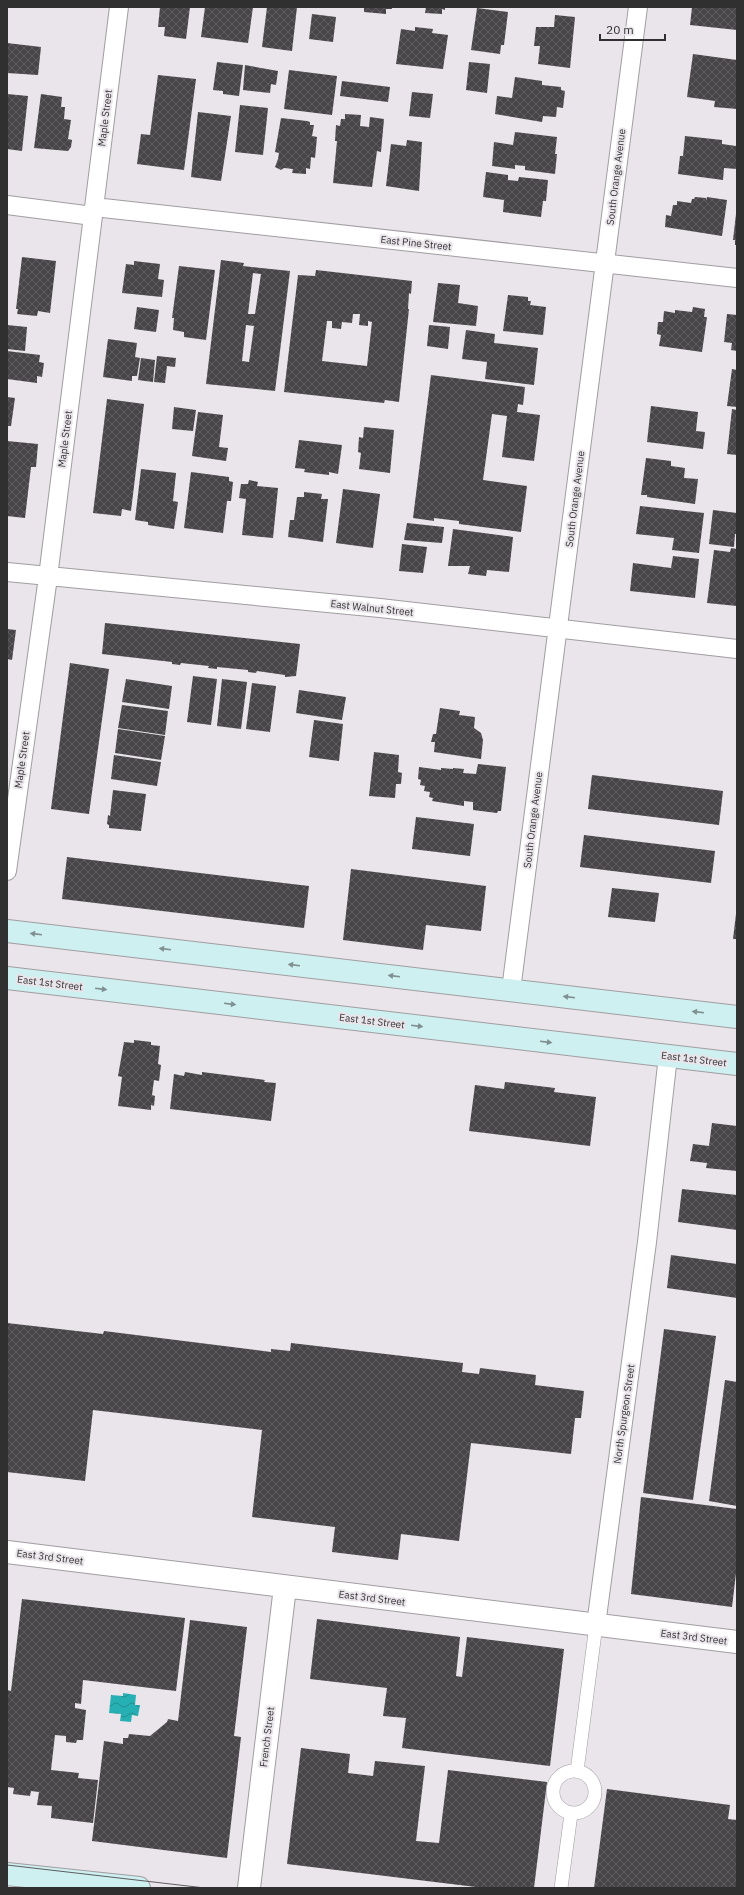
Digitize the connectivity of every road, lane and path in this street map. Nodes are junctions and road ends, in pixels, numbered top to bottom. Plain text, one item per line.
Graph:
1 (119, 7) edge
2 (638, 7) edge
3 (7, 205) edge
4 (94, 211) junction
5 (605, 263) junction
6 (737, 278) edge
7 (7, 572) edge
8 (48, 577) junction
9 (558, 628) junction
10 (737, 649) edge
11 (7, 871) edge
12 (7, 931) edge
13 (7, 978) edge
14 (511, 990) junction
15 (737, 1017) edge
16 (668, 1056) junction
17 (737, 1064) edge
18 (7, 1552) edge
19 (285, 1587) junction
20 (596, 1625) junction
21 (737, 1642) edge
22 (577, 1771) junction
23 (571, 1814) junction
24 (7, 1874) edge
25 (139, 1888) edge
26 (249, 1888) edge
27 (561, 1888) edge

1 - 4 street, Maple Street
2 - 5 street, South Orange Avenue
3 - 4 street, East Pine Street
4 - 5 street, East Pine Street
4 - 8 street, Maple Street
5 - 6 street, East Pine Street
5 - 9 street, South Orange Avenue
7 - 8 street, East Walnut Street
8 - 9 street, East Walnut Street
8 - 11 street, Maple Street
9 - 10 street, East Walnut Street
9 - 14 street, South Orange Avenue
14 -> 12 main road
13 -> 16 main road, East 1st Street
15 -> 14 main road
16 - 17 main road, East 1st Street
16 - 20 street, North Spurgeon Street
18 - 19 street, East 3rd Street
19 - 20 street, East 3rd Street
19 - 26 street, French Street
20 - 21 street, East 3rd Street
20 - 22 street, North Spurgeon Street
22 - 23 street
22 - 23 street
23 - 27 street
24 - 25 main road

